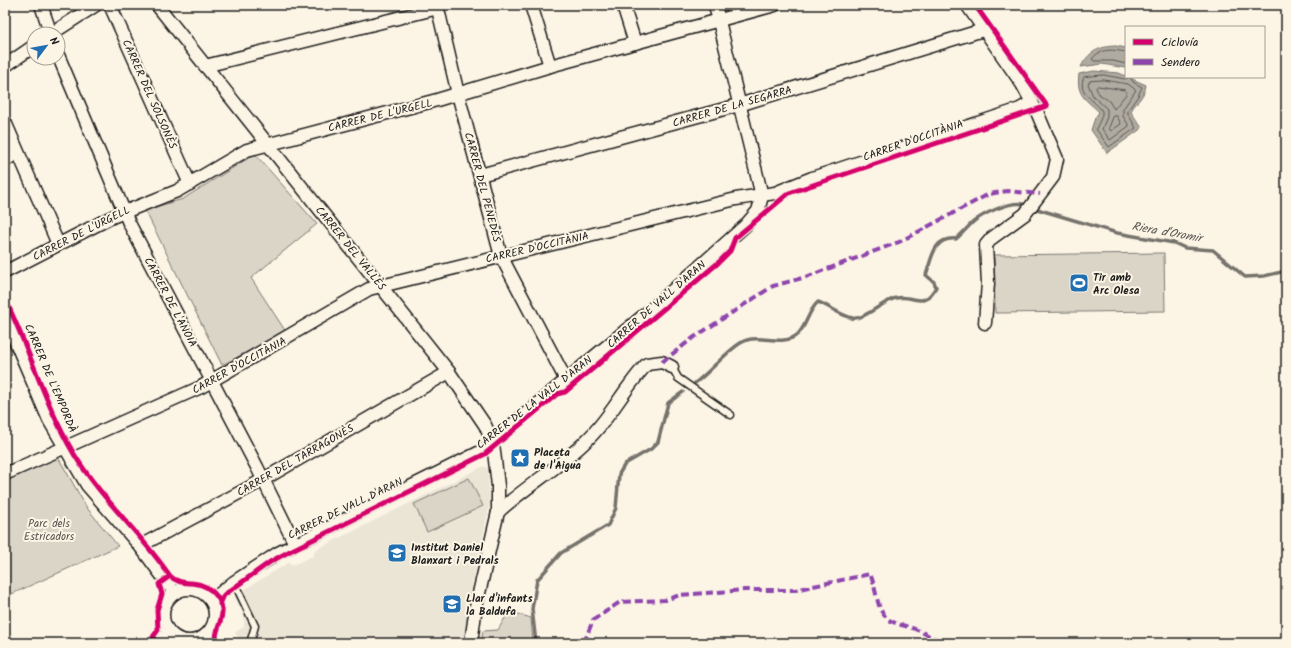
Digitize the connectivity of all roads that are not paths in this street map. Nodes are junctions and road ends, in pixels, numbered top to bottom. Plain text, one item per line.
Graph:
1 (41, 5) edge
2 (96, 5) edge
3 (110, 5) edge
4 (157, 5) edge
5 (531, 5) edge
6 (623, 5) edge
7 (715, 5) edge
8 (775, 5) edge
9 (967, 5) edge
10 (438, 6) edge
11 (719, 20) junction
12 (48, 26) edge
13 (63, 26) edge
14 (983, 30) junction
15 (634, 43) junction
16 (26, 52) edge
17 (5, 66) edge
18 (63, 66) edge
19 (205, 66) junction
20 (550, 66) junction
21 (458, 94) junction
22 (1032, 102) junction
23 (739, 105) junction
24 (5, 122) edge
25 (267, 143) junction
26 (17, 152) junction
27 (5, 161) edge
28 (480, 175) junction
29 (190, 184) junction
30 (762, 196) junction
31 (124, 212) junction
32 (58, 244) junction
33 (501, 256) junction
34 (5, 272) edge
35 (380, 285) junction
36 (5, 317) edge
37 (985, 323) dead end
38 (672, 367) joint
39 (449, 372) junction
40 (566, 380) junction
41 (212, 382) junction
42 (731, 415) dead end
43 (493, 443) junction
44 (65, 448) junction
45 (5, 474) edge
46 (263, 479) junction
47 (498, 512) junction
48 (295, 544) junction
49 (140, 546) junction
50 (234, 582) junction
51 (175, 593) junction
52 (211, 601) junction
53 (170, 632) junction
54 (206, 640) edge
55 (156, 643) edge
56 (250, 643) edge
57 (471, 643) edge

1 - 12 street
2 - 13 street
3 - 29 street, CARRER DEL SOLSONÈS
4 - 19 street, CARRER DEL VALLÈS
5 - 20 street
6 - 15 street
7 - 11 street
8 - 11 street, CARRER DE L'URGELL
9 - 14 street
10 - 19 street
10 - 21 street, CARRER DEL PENEDÈS
11 - 15 street, CARRER DE L'URGELL
11 - 23 street
14 - 22 street
14 - 23 street, CARRER DE LA SEGARRA
15 - 20 street, CARRER DE L'URGELL
16 - 17 street
18 - 31 street, CARRER DE L'ANOIA
19 - 25 street, CARRER DEL VALLÈS
20 - 21 street, CARRER DE L'URGELL
21 - 25 street, CARRER DE L'URGELL
21 - 28 street, CARRER DEL PENEDÈS
22 - 30 street, CARRER D'OCCITÀNIA
22 - 37 street
23 - 28 street, CARRER DE LA SEGARRA
23 - 30 street
24 - 26 street
25 - 29 street, CARRER DE L'URGELL
25 - 35 street, CARRER DEL VALLÈS
26 - 27 street
26 - 32 street
28 - 33 street, CARRER DEL PENEDÈS
29 - 31 street, CARRER DE L'URGELL
30 - 33 street, CARRER D'OCCITÀNIA
30 - 40 street, CARRER DE VALL D'ARAN
31 - 32 street, CARRER DE L'URGELL
31 - 41 street, CARRER DE L'ANOIA
32 - 34 street, CARRER DE L'URGELL
33 - 35 street, CARRER D'OCCITÀNIA
33 - 40 street, CARRER DEL PENEDÈS
35 - 39 street, CARRER DEL VALLÈS
35 - 41 street, CARRER D'OCCITÀNIA
36 - 44 street, CARRER DE L'EMPORDÀ
38 - 42 lane
38 - 47 street
39 - 43 street, CARRER DEL VALLÈS
39 - 46 street, CARRER DEL TARRAGONÈS
40 - 43 street, CARRER DE VALL D'ARAN
41 - 44 street, CARRER D'OCCITÀNIA
41 - 46 street, CARRER DE L'ANOIA
43 - 47 street, CARRER DEL VALLÈS
43 - 48 street, CARRER DE VALL D'ARAN
44 - 45 street, CARRER D'OCCITÀNIA
44 - 49 street, CARRER DE L'EMPORDÀ
46 - 48 street, CARRER DE L'ANOIA
46 - 49 street, CARRER DEL TARRAGONÈS
47 - 57 street, CARRER DEL VALLÈS
48 - 50 street, CARRER DE VALL D'ARAN
49 - 51 street, CARRER DE L'EMPORDÀ
50 - 52 street, CARRER DE VALL D'ARAN
50 - 56 lane
51 - 52 street
51 - 53 street
52 - 54 street
53 - 54 street
53 - 55 street

